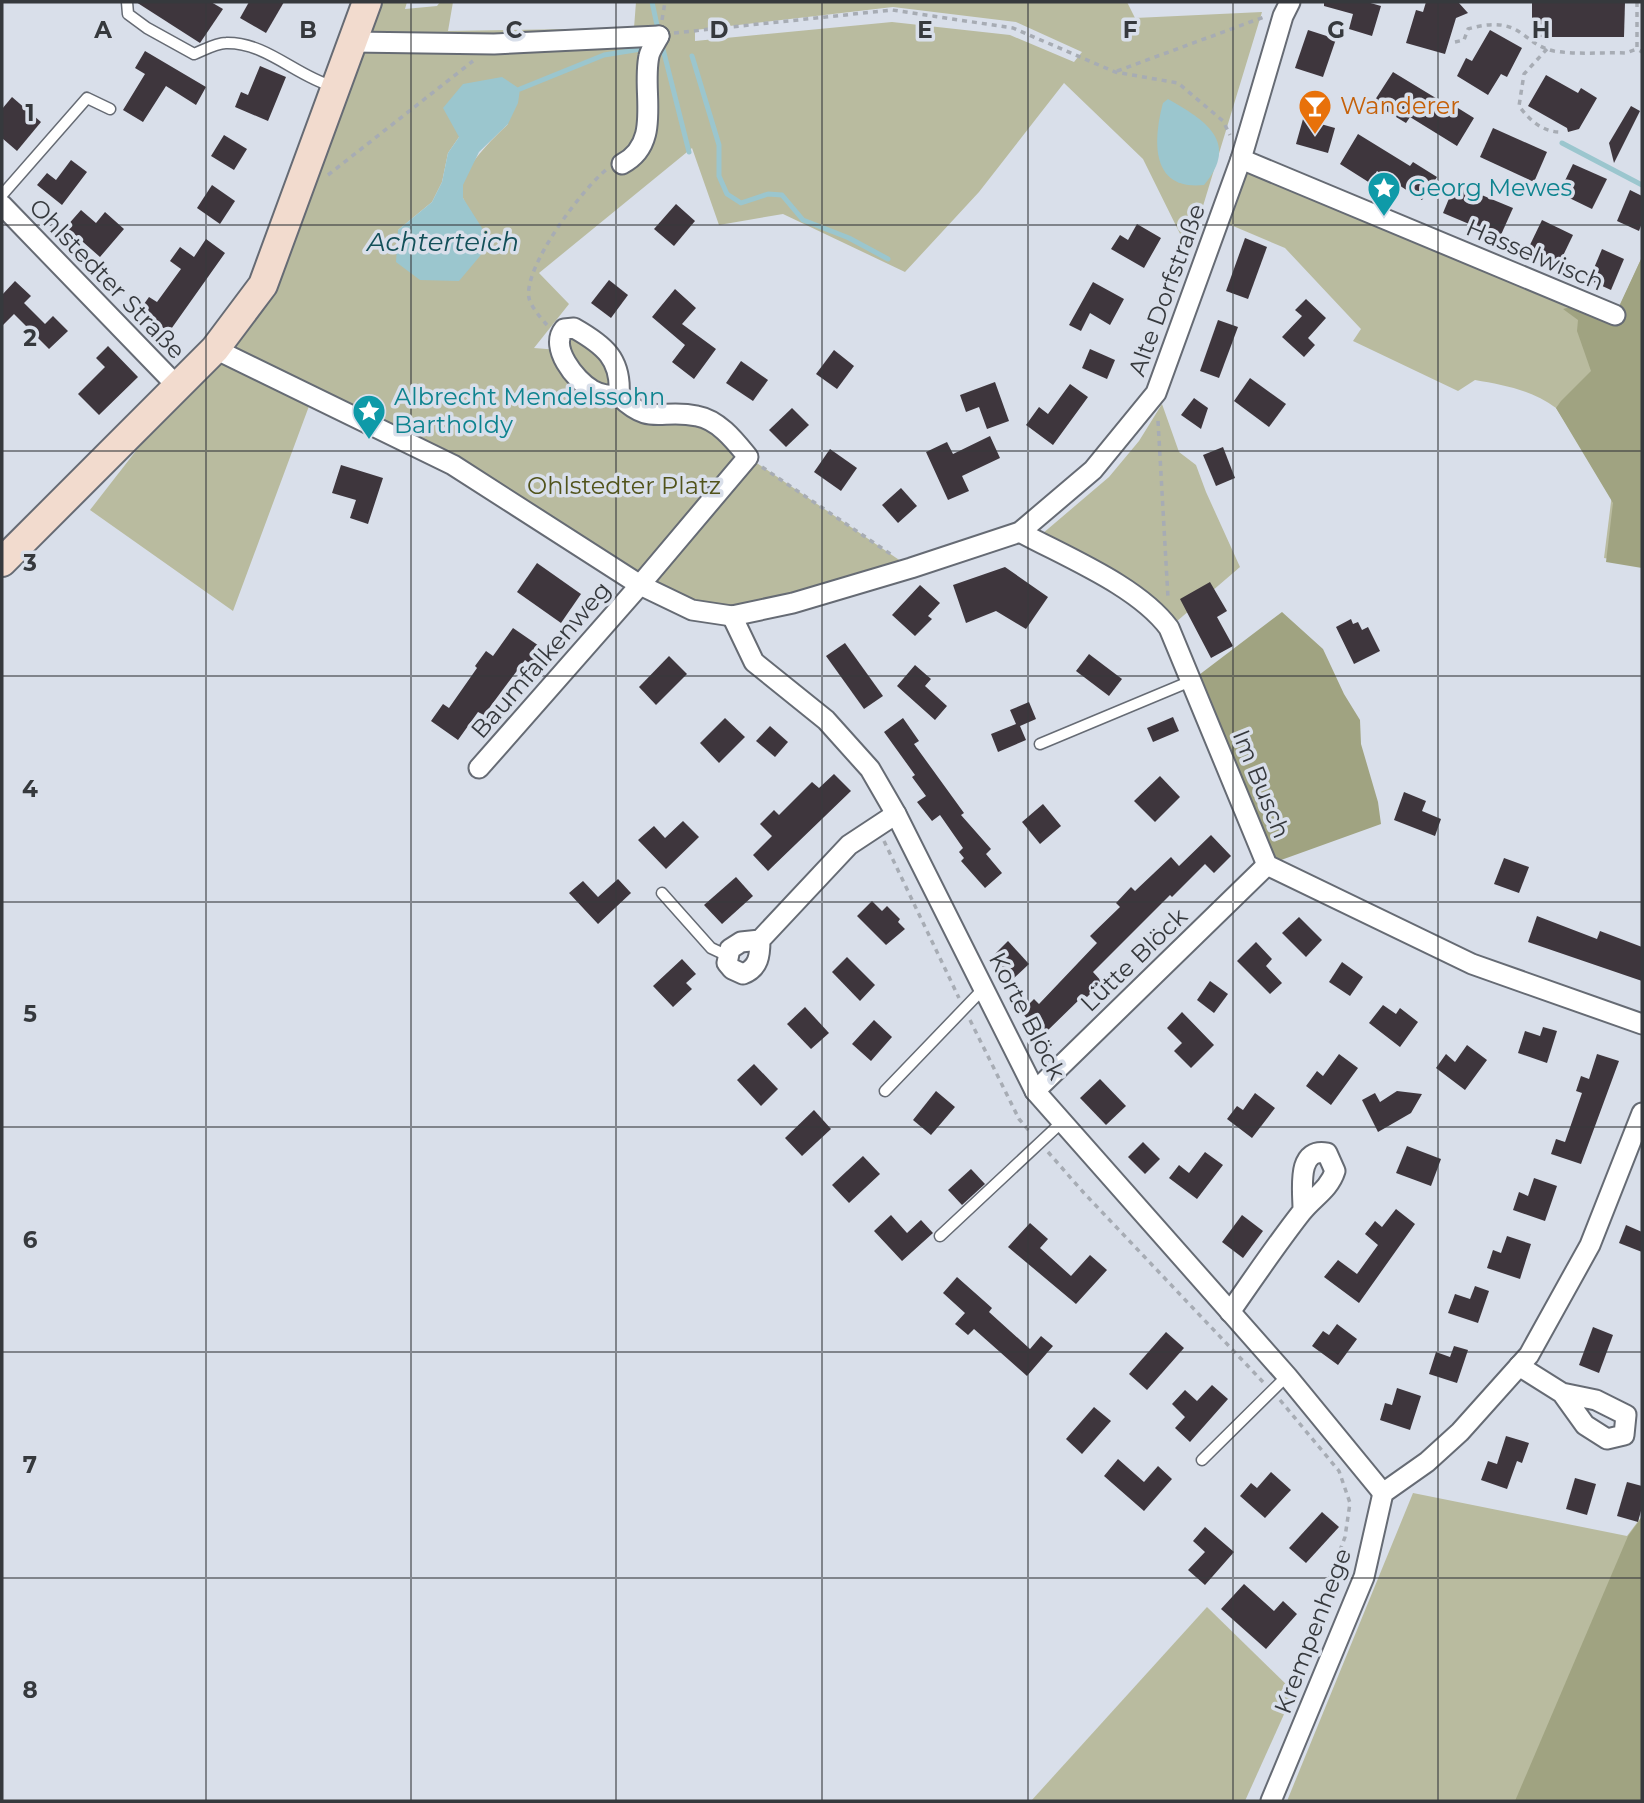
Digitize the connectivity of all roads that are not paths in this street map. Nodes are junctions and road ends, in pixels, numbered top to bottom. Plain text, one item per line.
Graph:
1 (127, 2) edge
2 (366, 2) edge
3 (1286, 9) edge
4 (353, 42) junction
5 (336, 87) junction
6 (110, 109) dead end
7 (1241, 159) junction
8 (622, 164) road end
9 (2, 195) edge
10 (2, 205) edge
11 (1615, 315) dead end
12 (215, 349) junction
13 (177, 386) junction
14 (619, 397) junction
15 (1020, 531) junction
16 (2, 562) edge
17 (640, 585) junction
18 (732, 616) junction
19 (1191, 681) junction
20 (1040, 744) dead end
21 (479, 768) dead end
22 (896, 814) junction
23 (1267, 865) junction
24 (662, 892) dead end
25 (760, 940) junction
26 (728, 956) junction
27 (985, 988) junction
28 (1642, 1024) edge
29 (885, 1091) dead end
30 (1035, 1091) junction
31 (1642, 1113) edge
32 (1062, 1122) junction
33 (1638, 1136) edge
34 (1303, 1209) dead end
35 (940, 1236) dead end
36 (1230, 1312) junction
37 (1519, 1366) junction
38 (1287, 1376) junction
39 (1562, 1393) dead end
40 (1202, 1460) dead end
41 (1383, 1493) junction
42 (1271, 1801) edge

1 - 5 lane
2 - 4 street
3 - 7 street, Alte Dorfstraße
4 - 5 street
4 - 8 street
5 - 12 street
6 - 9 lane
7 - 11 street, Hasselwisch
7 - 15 street, Alte Dorfstraße
10 - 13 street, Ohlstedter Straße
12 - 13 street
12 - 17 street
13 - 16 street
14 - 14 street
14 - 17 street
15 - 18 street, Alte Dorfstraße
15 - 19 street, Im Busch
17 - 18 street
17 - 21 street, Baumfalkenweg
18 - 22 street, Korte Blöck
19 - 20 lane
19 - 23 street, Im Busch
22 - 25 street
22 - 27 street, Korte Blöck
23 - 28 street, Im Busch
23 - 30 street, Lütte Blöck
24 - 26 lane
25 - 26 street
25 - 26 street
27 - 29 lane
27 - 30 street, Korte Blöck
30 - 32 street, Korte Blöck
31 - 33 street
32 - 35 lane
32 - 36 street, Korte Blöck
33 - 37 street
34 - 36 street
36 - 38 street, Korte Blöck
37 - 39 street
37 - 41 street
38 - 40 lane
38 - 41 street, Korte Blöck
41 - 42 street, Krempenhege

